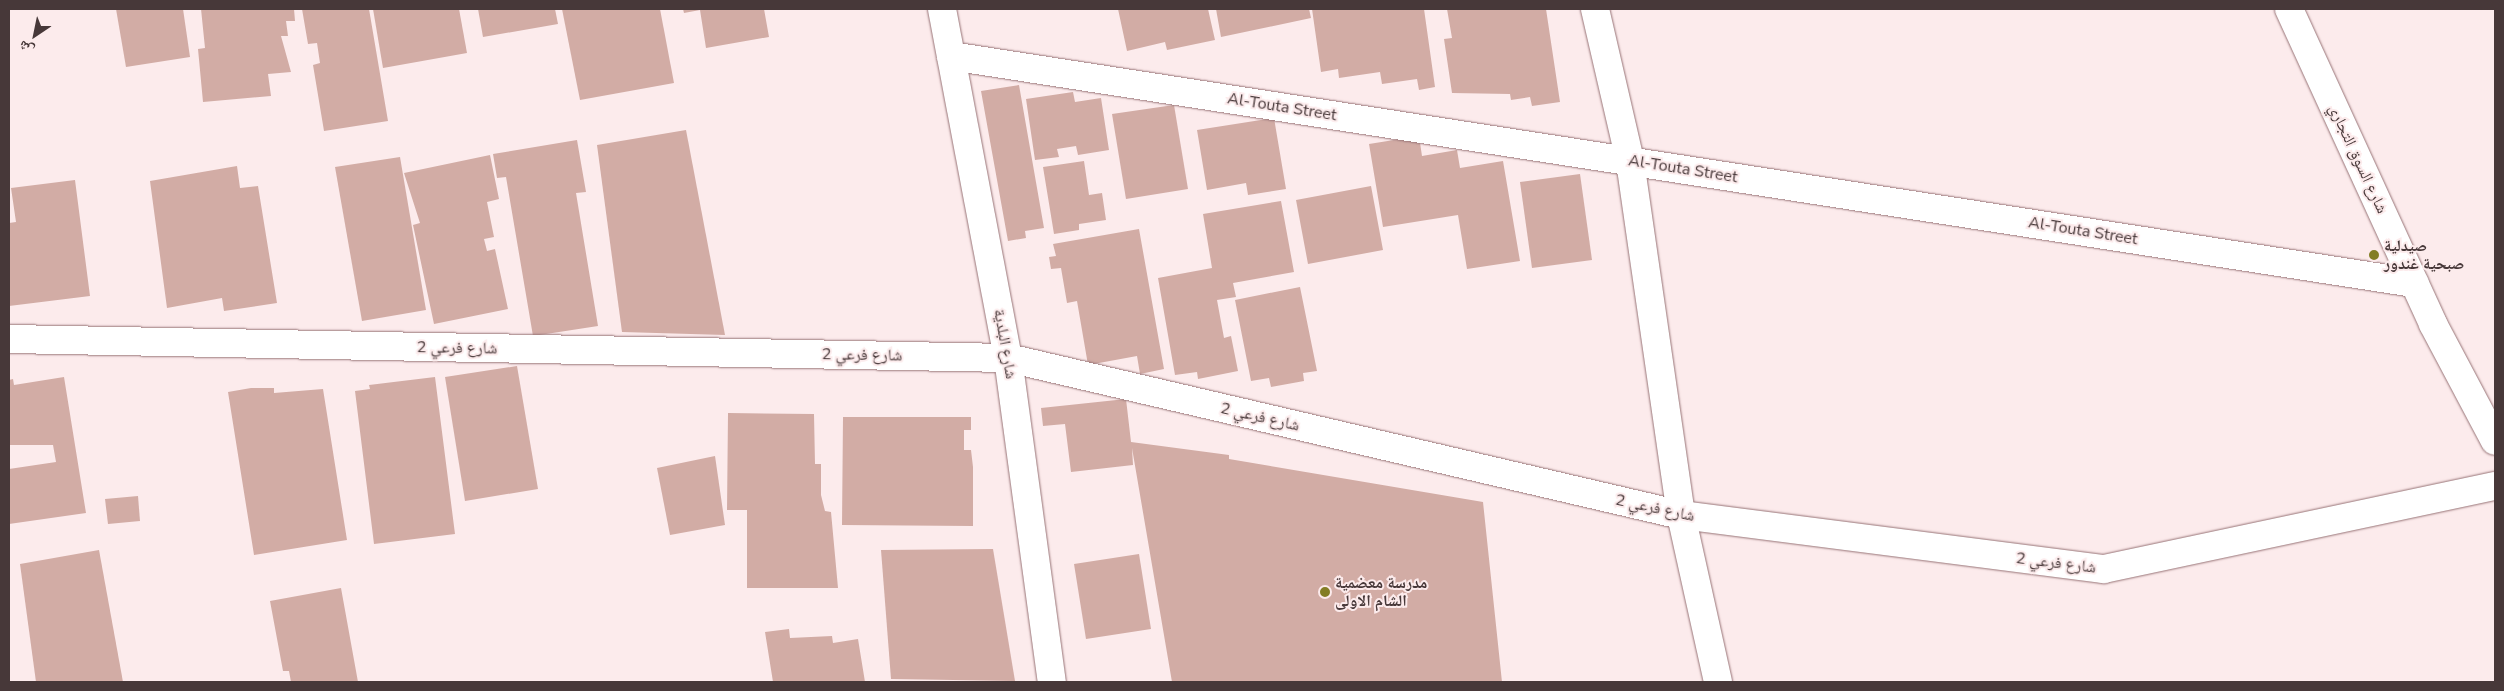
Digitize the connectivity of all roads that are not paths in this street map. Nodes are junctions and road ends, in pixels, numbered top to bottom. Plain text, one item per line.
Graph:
1 (942, 9) edge
2 (1595, 9) edge
3 (2289, 9) edge
4 (951, 56) junction
5 (1630, 161) junction
6 (2414, 282) junction
7 (9, 339) edge
8 (1008, 358) junction
9 (2495, 442) edge
10 (2495, 486) edge
11 (1681, 515) junction
12 (1052, 682) edge
13 (1718, 682) edge

1 - 4 street, شارع البلدية
2 - 5 street
3 - 6 street, شارع السوق التجاري
4 - 5 street, Al-Touta Street
4 - 8 street, شارع البلدية
5 - 6 street, Al-Touta Street
5 - 11 street
6 - 9 street, شارع السوق التجاري
7 - 8 street, شارع فرعي 2
8 - 11 street, شارع فرعي 2
8 - 12 street, شارع البلدية
10 - 11 street, شارع فرعي 2
11 - 13 street

